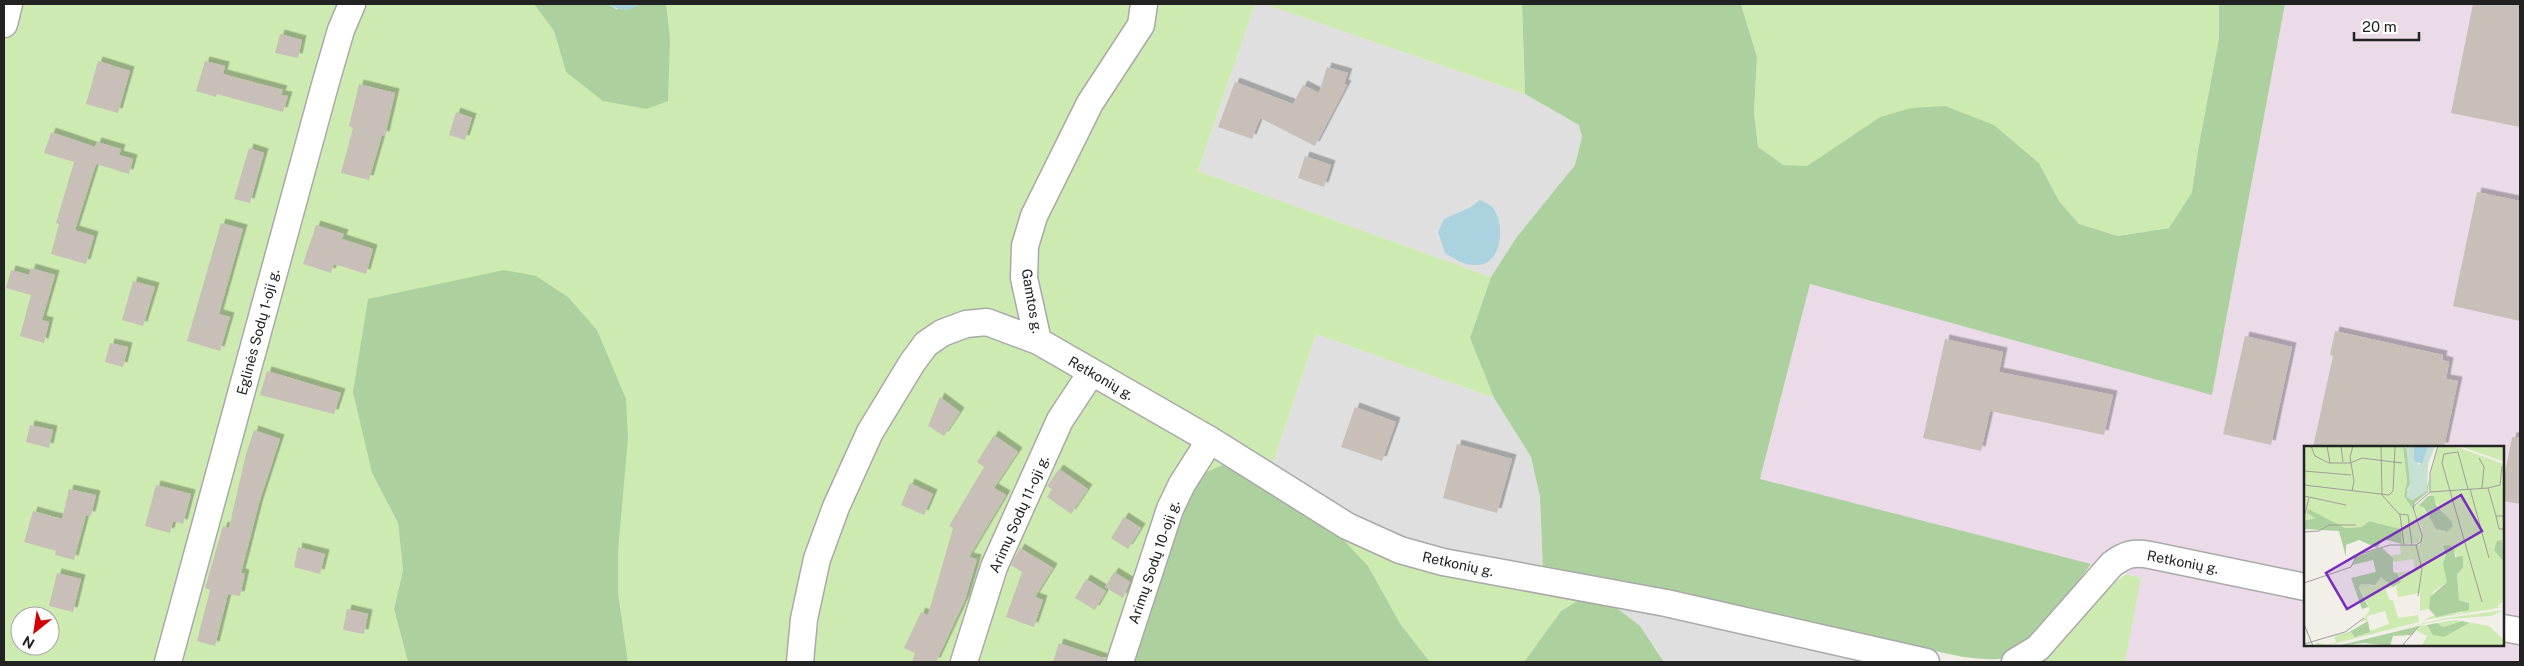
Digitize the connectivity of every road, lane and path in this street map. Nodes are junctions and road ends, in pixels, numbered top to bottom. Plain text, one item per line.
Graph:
1 (9, 4) edge
2 (352, 4) edge
3 (1144, 4) edge
4 (4, 24) edge
5 (1038, 341) junction
6 (1091, 373) junction
7 (1210, 440) junction
8 (2304, 587) edge
9 (2504, 628) edge
10 (2520, 631) edge
11 (168, 662) edge
12 (800, 662) edge
13 (964, 662) edge
14 (1120, 662) edge
15 (1926, 662) edge
16 (2015, 662) edge

1 - 4 street
2 - 11 street, Eglinės Sodų 1-oji g.
3 - 5 street, Gamtos g.
5 - 6 street, Retkonių g.
5 - 12 street, Gamtos g.
6 - 7 street, Retkonių g.
6 - 13 street, Arimų Sodų 11-oji g.
7 - 14 street, Arimų Sodų 10-oji g.
7 - 15 street, Retkonių g.
8 - 16 street, Retkonių g.
9 - 10 street

